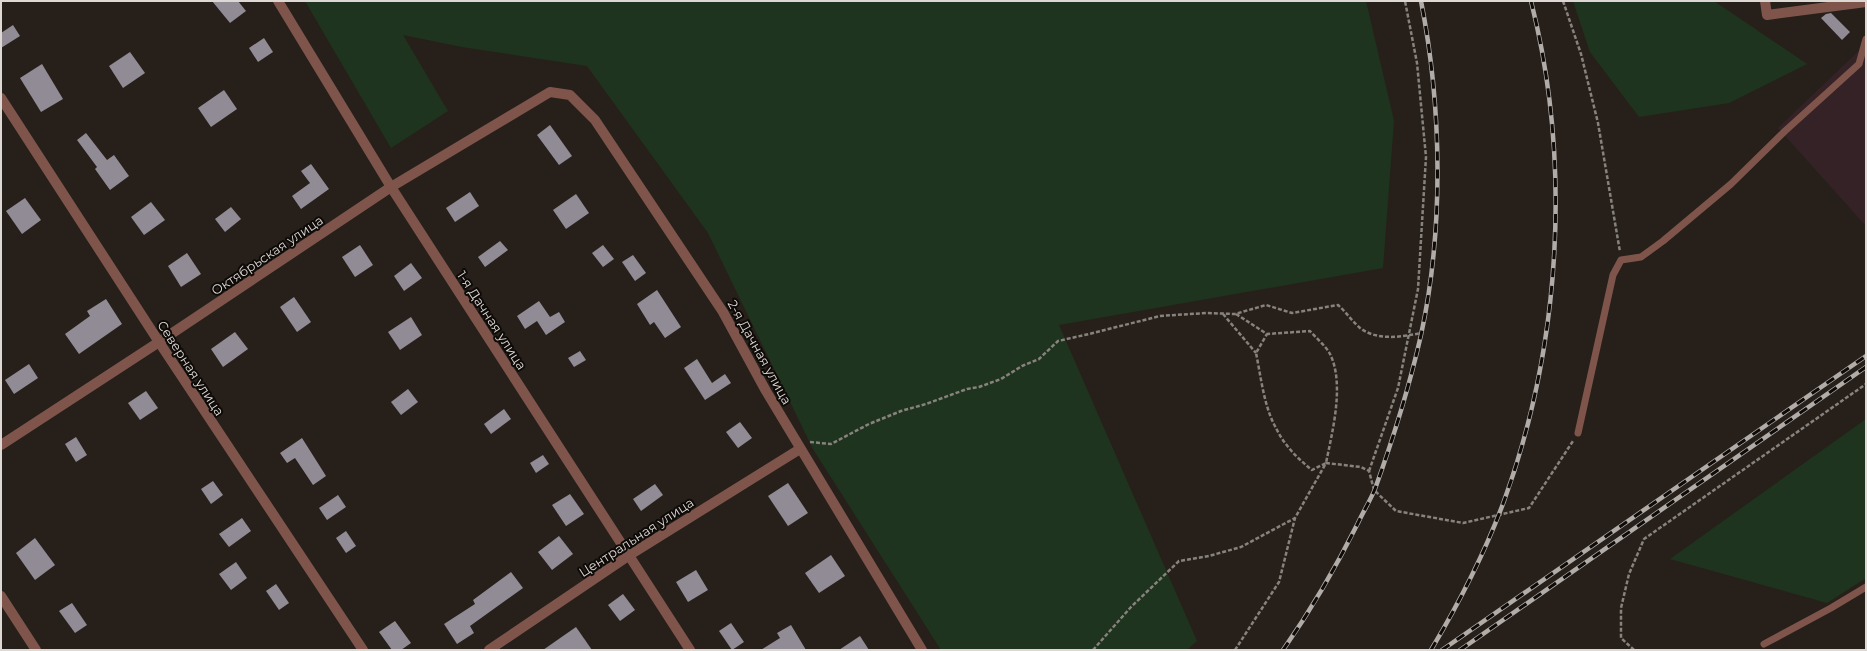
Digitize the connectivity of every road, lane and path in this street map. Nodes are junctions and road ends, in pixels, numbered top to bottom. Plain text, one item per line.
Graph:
1 (278, 1) edge
2 (1405, 1) edge
3 (1563, 1) edge
4 (1765, 1) edge
5 (1866, 2) edge
6 (1866, 39) edge
7 (550, 92) joint
8 (1, 98) edge
9 (391, 187) junction
10 (1621, 260) junction
11 (1223, 314) junction
12 (1235, 314) junction
13 (1421, 333) dead end
14 (1267, 334) junction
15 (1408, 336) junction
16 (159, 342) junction
17 (1256, 353) junction
18 (1866, 384) edge
19 (1578, 433) joint
20 (1, 445) edge
21 (800, 449) junction
22 (1326, 463) junction
23 (1369, 471) junction
24 (1295, 518) junction
25 (628, 556) junction
26 (1866, 587) edge
27 (1, 596) edge
28 (1764, 644) dead end
29 (36, 650) edge
30 (363, 650) edge
31 (489, 650) edge
32 (690, 650) edge
33 (922, 650) edge
34 (1094, 650) edge
35 (1234, 650) edge
36 (1634, 650) edge

1 - 9 street, 1-я Дачная улица
2 - 15 path
3 - 10 path
4 - 5 street
6 - 10 lane
7 - 9 street, Октябрьская улица
7 - 21 street, 2-я Дачная улица
8 - 16 street, Северная улица
9 - 16 street, Октябрьская улица
9 - 25 street, 1-я Дачная улица
10 - 19 lane
11 - 12 path
11 - 17 path
11 - 21 path
12 - 14 path
12 - 15 path
13 - 15 path
14 - 17 path
14 - 22 path
15 - 23 path
16 - 20 street, Октябрьская улица
16 - 30 street, Северная улица
17 - 22 path
18 - 36 path
19 - 23 path
21 - 25 street, Центральная улица
21 - 33 street, 2-я Дачная улица
22 - 23 path
22 - 24 path
24 - 34 path
24 - 35 path
25 - 31 street, Центральная улица
25 - 32 street, 1-я Дачная улица
26 - 28 lane
27 - 29 street

